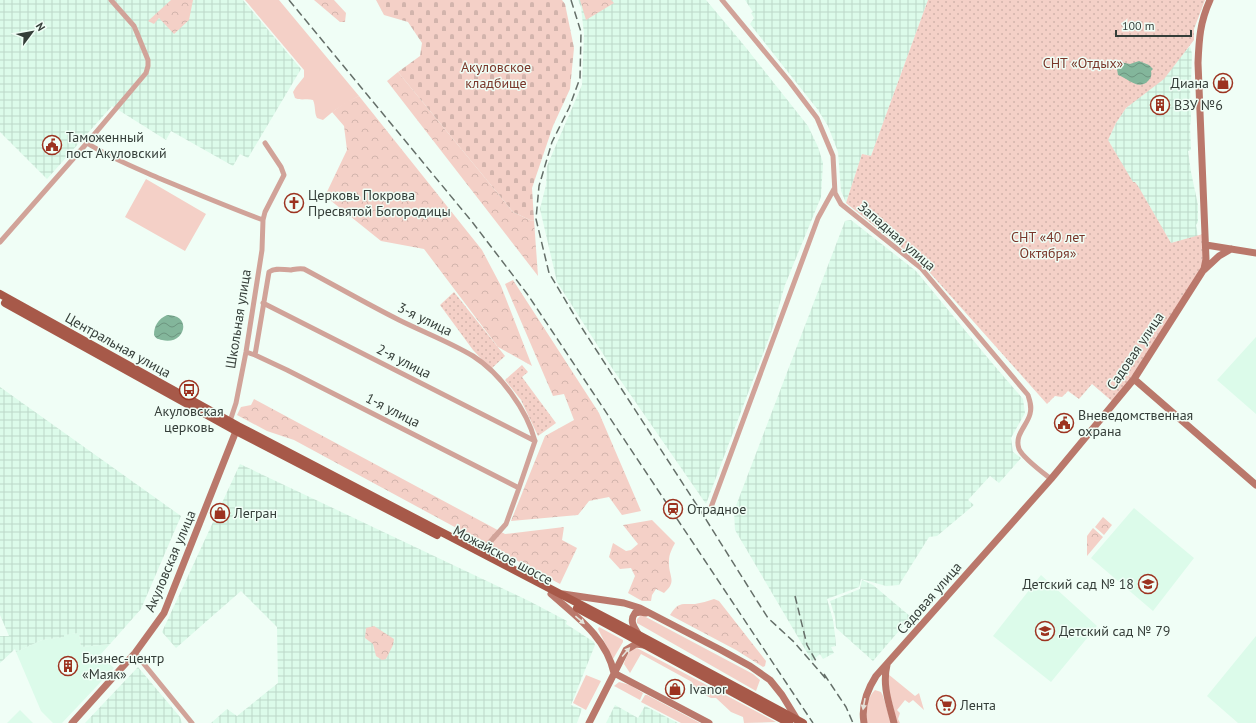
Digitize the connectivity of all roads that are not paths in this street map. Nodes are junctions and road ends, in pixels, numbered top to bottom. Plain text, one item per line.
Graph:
1 (111, 0) edge
2 (722, 0) edge
3 (1210, 0) edge
4 (87, 143) junction
5 (265, 143) dead end
6 (835, 188) junction
7 (262, 220) junction
8 (0, 242) edge
9 (1206, 245) junction
10 (1231, 249) junction
11 (1256, 253) edge
12 (1202, 272) junction
13 (0, 294) edge
14 (0, 300) edge
15 (263, 303) junction
16 (246, 352) junction
17 (255, 355) junction
18 (1134, 379) junction
19 (203, 413) joint
20 (227, 420) junction
21 (237, 428) junction
22 (535, 441) junction
23 (1051, 479) junction
24 (1256, 485) edge
25 (519, 488) junction
26 (710, 510) dead end
27 (481, 552) junction
28 (560, 593) junction
29 (551, 594) junction
30 (652, 614) junction
31 (639, 634) junction
32 (646, 646) junction
33 (135, 653) junction
34 (887, 665) junction
35 (614, 673) junction
36 (870, 686) junction
37 (885, 690) junction
38 (72, 723) edge
39 (192, 723) edge
40 (589, 723) edge
41 (709, 723) edge
42 (789, 723) edge
43 (800, 723) edge
44 (803, 723) edge
45 (864, 723) edge
46 (894, 723) edge

1 - 4 street
2 - 6 street, Западная улица
3 - 9 street, Садовая улица
4 - 7 street
4 - 8 street
5 - 7 street, Школьная улица
6 - 23 street, Западная улица
6 - 26 street
7 - 16 street, Школьная улица
9 - 10 street
9 - 12 street, Садовая улица
10 - 11 street
10 - 12 street
12 - 18 street, Садовая улица
13 - 20 main road, Центральная улица
14 - 19 main road, Центральная улица
15 - 17 street
15 - 22 street, 2-я улица
15 - 22 street, 3-я улица
16 - 17 street, 1-я улица
16 - 20 street, Школьная улица
17 - 25 street, 1-я улица
18 - 23 street, Садовая улица
18 - 24 street
19 - 21 main road, Можайское шоссе
20 - 21 main road, Можайское шоссе
21 - 27 main road, Можайское шоссе
21 - 29 main road, Можайское шоссе
21 - 33 street, Акуловская улица
22 - 25 street
23 - 34 street, Садовая улица
25 - 27 street
27 - 28 main road, Можайское шоссе
28 - 30 street
28 - 31 main road, Можайское шоссе
29 - 32 main road, Можайское шоссе
29 -> 35 street
30 - 31 street
30 - 43 street
31 - 44 main road, Можайское шоссе
35 -> 32 street
32 - 42 main road, Можайское шоссе
33 - 38 street, Акуловская улица
33 - 39 street
34 - 36 street, Садовая улица
34 - 37 street
35 - 40 street
35 - 41 street
36 - 37 street
36 -> 45 street
37 - 46 street

